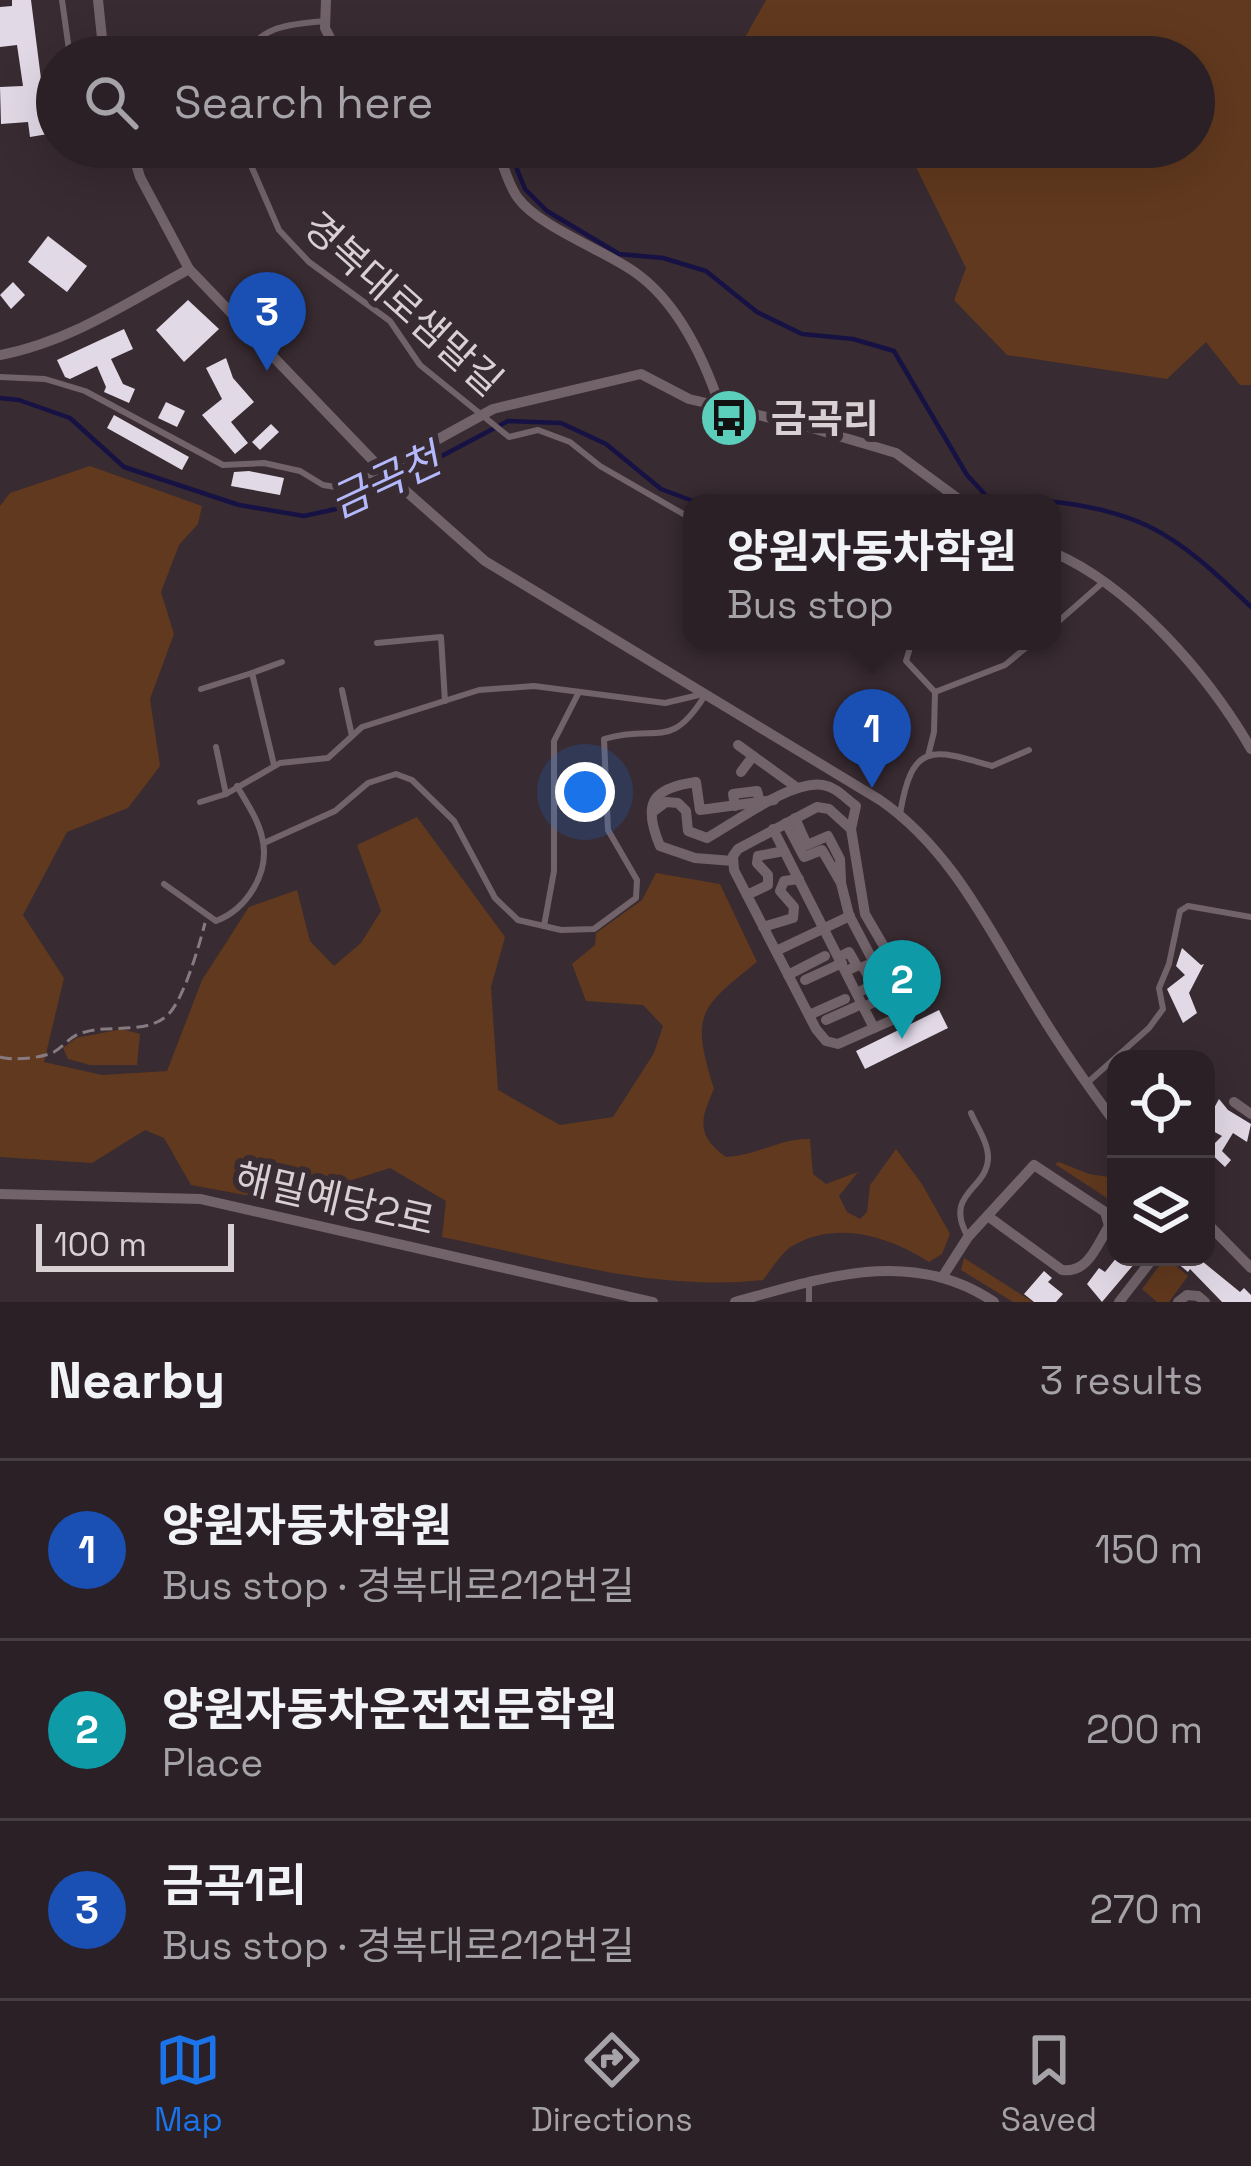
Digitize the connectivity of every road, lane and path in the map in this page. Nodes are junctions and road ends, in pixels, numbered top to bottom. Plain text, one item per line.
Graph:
1 (62, 0) edge
2 (98, 0) edge
3 (326, 0) edge
4 (326, 21) junction
5 (67, 36) edge
6 (102, 36) edge
7 (261, 36) edge
8 (329, 36) edge
9 (137, 168) edge
10 (252, 168) edge
11 (505, 168) edge
12 (189, 268) junction
13 (0, 355) edge
14 (0, 377) edge
15 (720, 406) junction
16 (486, 416) junction
17 (382, 470) junction
18 (952, 494) edge
19 (683, 514) edge
20 (1061, 557) edge
21 (1104, 581) junction
22 (1061, 618) edge
23 (377, 643) dead end
24 (909, 650) edge
25 (1023, 650) edge
26 (282, 662) dead end
27 (252, 673) junction
28 (201, 688) dead end
29 (342, 690) dead end
30 (579, 692) junction
31 (934, 692) junction
32 (706, 694) junction
33 (446, 702) junction
34 (352, 736) junction
35 (738, 745) dead end
36 (216, 747) dead end
37 (1251, 749) edge
38 (1029, 750) dead end
39 (928, 755) junction
40 (753, 756) junction
41 (274, 766) junction
42 (741, 772) dead end
43 (238, 786) junction
44 (796, 787) junction
45 (861, 789) junction
46 (226, 794) junction
47 (774, 800) junction
48 (849, 801) junction
49 (200, 802) dead end
50 (652, 814) junction
51 (900, 814) junction
52 (790, 820) junction
53 (773, 829) junction
54 (851, 829) junction
55 (265, 843) junction
56 (784, 850) junction
57 (734, 861) junction
58 (799, 879) junction
59 (164, 884) dead end
60 (747, 896) junction
61 (850, 916) junction
62 (1251, 917) edge
63 (210, 918) junction
64 (544, 926) junction
65 (763, 927) junction
66 (824, 928) junction
67 (776, 951) junction
68 (788, 975) junction
69 (834, 985) junction
70 (809, 1015) junction
71 (902, 1016) junction
72 (874, 1028) junction
73 (842, 1029) dead end
74 (0, 1058) edge
75 (1086, 1084) junction
76 (1234, 1102) dead end
77 (1107, 1112) edge
78 (970, 1114) dead end
79 (1251, 1114) edge
80 (0, 1193) edge
81 (989, 1217) junction
82 (1215, 1231) edge
83 (968, 1237) junction
84 (1147, 1266) edge
85 (1251, 1268) edge
86 (943, 1276) junction
87 (809, 1280) junction
88 (653, 1302) edge
89 (735, 1302) edge
90 (809, 1302) edge
91 (994, 1302) edge
92 (1119, 1302) edge
93 (1178, 1302) edge
94 (1205, 1302) edge

1 - 5 lane
2 - 6 street
3 - 4 street
4 - 7 lane
4 - 8 street
9 - 12 street
10 - 16 lane, 경복대로샘말길
11 - 15 street
12 - 13 street
12 - 17 street
14 - 17 lane
15 - 16 street
15 - 18 street
16 - 17 street
16 - 19 lane, 경복대로샘말길
17 - 32 street
20 - 21 street
21 - 22 lane
21 - 37 street
23 - 33 lane
24 - 31 lane
25 - 31 lane
26 - 27 lane
27 - 28 lane
27 - 41 lane
29 - 34 lane
30 - 32 lane
30 - 33 lane
30 - 64 lane
31 - 39 lane
32 - 45 street
32 - 64 lane
33 - 34 lane
34 - 41 lane
35 - 40 street
36 - 46 lane
38 - 39 lane
39 - 51 lane
40 - 42 street
40 - 44 street
41 - 43 lane
43 - 46 lane
43 - 55 lane
44 - 47 street
44 - 48 street
45 - 48 street
45 - 51 street
46 - 49 lane
47 - 50 street
47 - 50 street
48 - 54 street
50 - 57 street
51 - 75 street
52 - 53 street
52 - 54 street
52 - 61 street
53 - 56 street
53 - 57 street
54 - 71 street
55 - 63 lane
55 - 64 lane
56 - 58 street
56 - 60 street
57 - 60 street
58 - 65 street
58 - 66 street
59 - 63 lane
60 - 65 street
61 - 66 street
61 - 71 street
62 - 75 lane
63 - 74 path
65 - 67 street
66 - 67 street
66 - 69 street
67 - 68 street
68 - 69 street
68 - 70 street
69 - 70 street
69 - 72 street
69 - 73 street
70 - 72 street
71 - 72 street
75 - 77 street
76 - 79 street
78 - 83 lane
80 - 88 street, 해밀예당2로
81 - 81 street
81 - 83 street
82 - 85 street
83 - 86 street
84 - 92 street
86 - 87 street
86 - 91 street
87 - 89 street
87 - 90 lane
93 - 94 street

